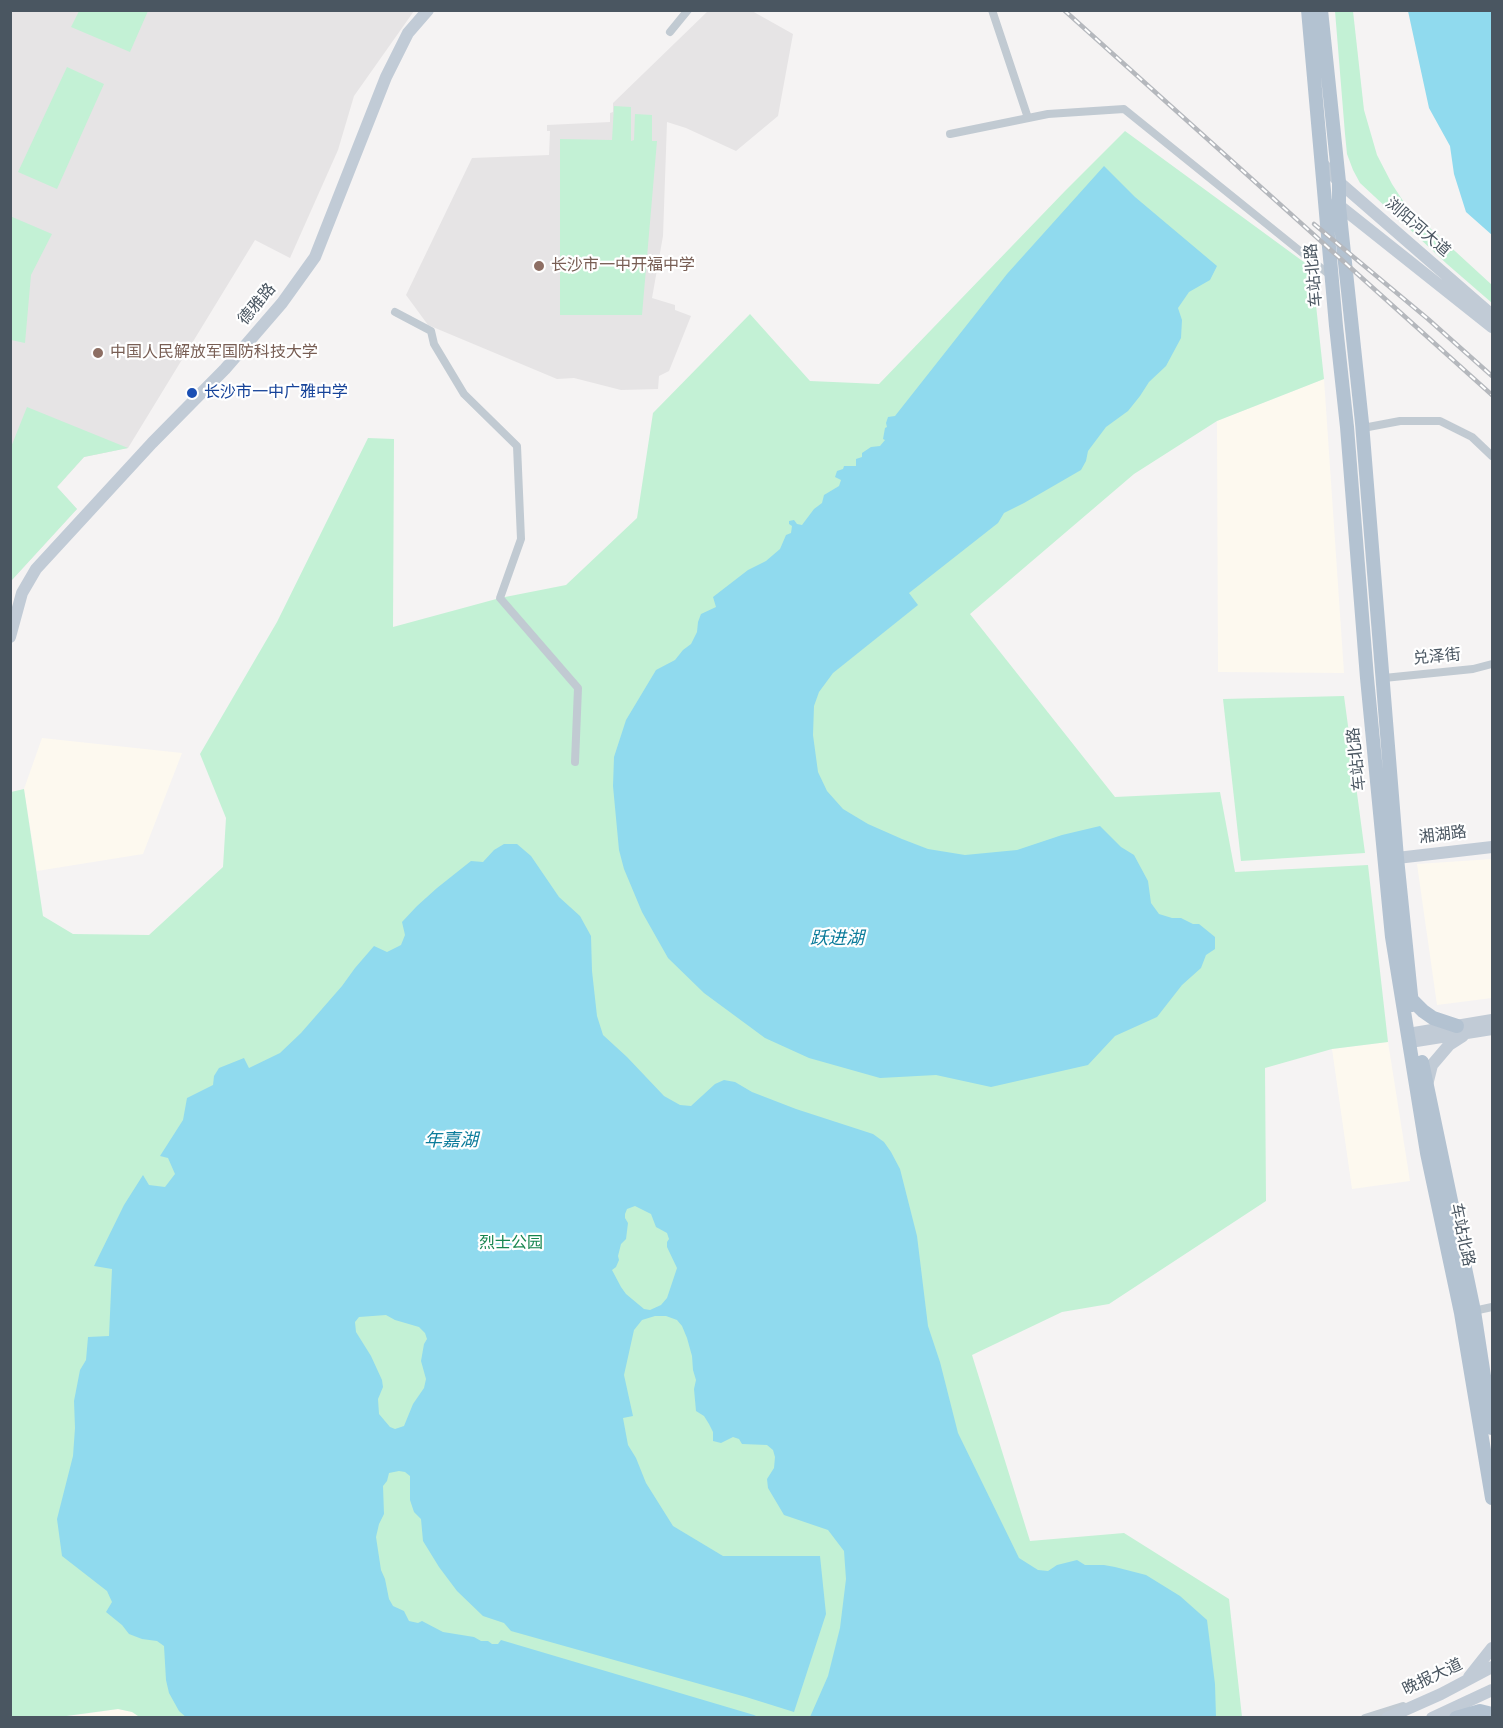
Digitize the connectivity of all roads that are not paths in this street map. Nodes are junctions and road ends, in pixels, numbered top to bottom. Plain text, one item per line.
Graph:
1 (421, 10) edge
2 (428, 10) edge
3 (688, 10) edge
4 (992, 10) edge
5 (1308, 10) edge
6 (1321, 10) edge
7 (670, 32) dead end
8 (1028, 118) junction
9 (950, 134) dead end
10 (1322, 163) junction
11 (1339, 182) junction
12 (1324, 191) junction
13 (1339, 206) junction
14 (1332, 276) junction
15 (395, 312) dead end
16 (1492, 315) edge
17 (1492, 327) edge
18 (1363, 428) junction
19 (1492, 456) edge
20 (10, 607) edge
21 (10, 637) edge
22 (1492, 664) edge
23 (1384, 678) junction
24 (575, 762) dead end
25 (1492, 847) edge
26 (1397, 858) junction
27 (1411, 999) junction
28 (1492, 1020) edge
29 (1463, 1029) junction
30 (1492, 1029) edge
31 (1413, 1037) junction
32 (1426, 1086) junction
33 (1492, 1307) edge
34 (1468, 1312) junction
35 (1492, 1428) edge
36 (1492, 1498) edge
37 (1492, 1648) edge
38 (1492, 1667) edge
39 (1466, 1681) junction
40 (1492, 1690) edge
41 (1441, 1694) junction
42 (1492, 1714) edge
43 (1365, 1718) edge
44 (1387, 1718) edge
45 (1432, 1718) edge
46 (1456, 1718) edge

1 - 20 street, 德雅路
2 - 21 street, 德雅路
3 - 7 street
4 - 8 street
5 - 10 main road, 车站北路
6 - 11 main road, 车站北路
8 - 9 street
8 - 14 street
10 - 11 street, 浏阳河大道
10 - 12 main road, 车站北路
11 - 13 main road, 车站北路
11 - 16 street, 浏阳河大道
12 - 13 street, 浏阳河大道
12 - 14 main road, 车站北路
13 - 17 street, 浏阳河大道
13 - 18 main road, 车站北路
14 - 31 main road, 车站北路
15 - 24 street
18 - 19 street
18 - 23 main road, 车站北路
22 - 23 street, 兑泽街
23 - 26 main road, 车站北路
25 - 26 street, 湘湖路
26 - 27 main road, 车站北路
27 - 29 main road
27 - 31 main road, 车站北路
28 - 29 street
29 - 30 street
29 - 31 street
29 - 32 street
31 - 32 main road, 车站北路
31 - 34 main road, 车站北路
32 - 34 main road, 车站北路
33 - 34 street
34 - 35 main road, 车站北路
34 - 36 main road, 车站北路
37 - 39 street
38 - 39 street, 晚报大道
39 - 41 street, 晚报大道
40 - 45 street
41 - 43 street
41 - 44 street, 晚报大道
42 - 46 main road

